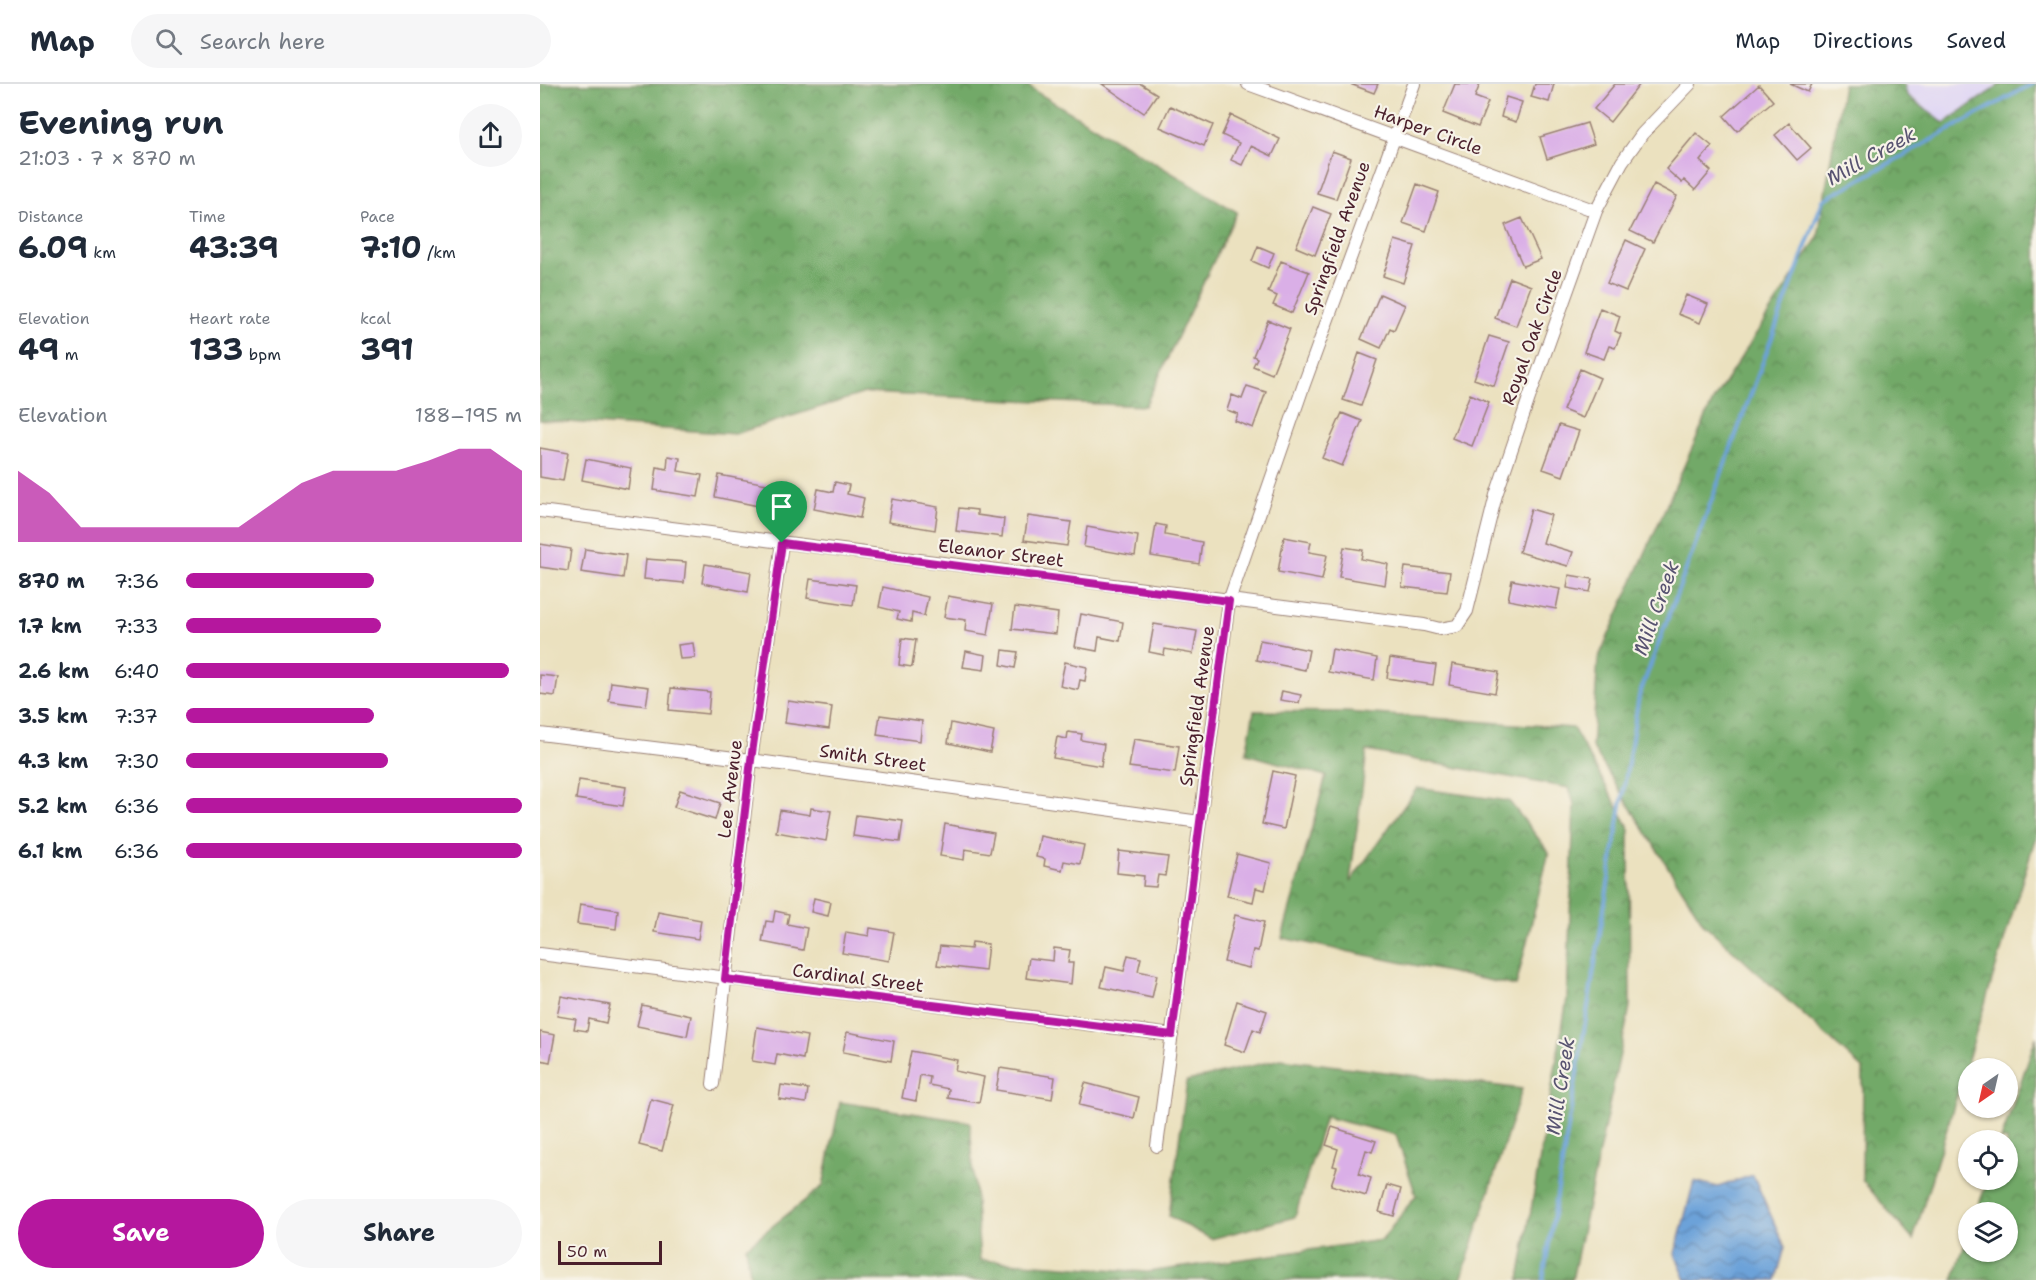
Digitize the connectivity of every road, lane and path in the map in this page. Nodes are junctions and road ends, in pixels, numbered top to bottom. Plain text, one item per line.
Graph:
1 (1248, 84) edge
2 (1414, 84) edge
3 (1690, 84) edge
4 (1393, 137) junction
5 (1596, 212) junction
6 (540, 511) edge
7 (782, 543) junction
8 (1229, 601) junction
9 (1457, 626) joint
10 (540, 734) edge
11 (751, 760) junction
12 (1200, 822) junction
13 (540, 954) edge
14 (725, 979) junction
15 (1172, 1035) junction
16 (713, 1084) dead end
17 (1157, 1146) dead end

1 - 4 street, Harper Circle
2 - 4 street, Springfield Avenue
3 - 5 street, Royal Oak Circle
4 - 5 street, Harper Circle
4 - 8 street, Springfield Avenue
5 - 9 street, Royal Oak Circle
6 - 7 street, Eleanor Street
7 - 8 street, Eleanor Street
7 - 11 street, Lee Avenue
8 - 9 street, Eleanor Street
8 - 12 street, Springfield Avenue
10 - 11 street, Smith Street
11 - 12 street, Smith Street
11 - 14 street, Lee Avenue
12 - 15 street, Springfield Avenue
13 - 14 street, Cardinal Street
14 - 15 street, Cardinal Street
14 - 16 street, Lee Avenue
15 - 17 street, Springfield Avenue

